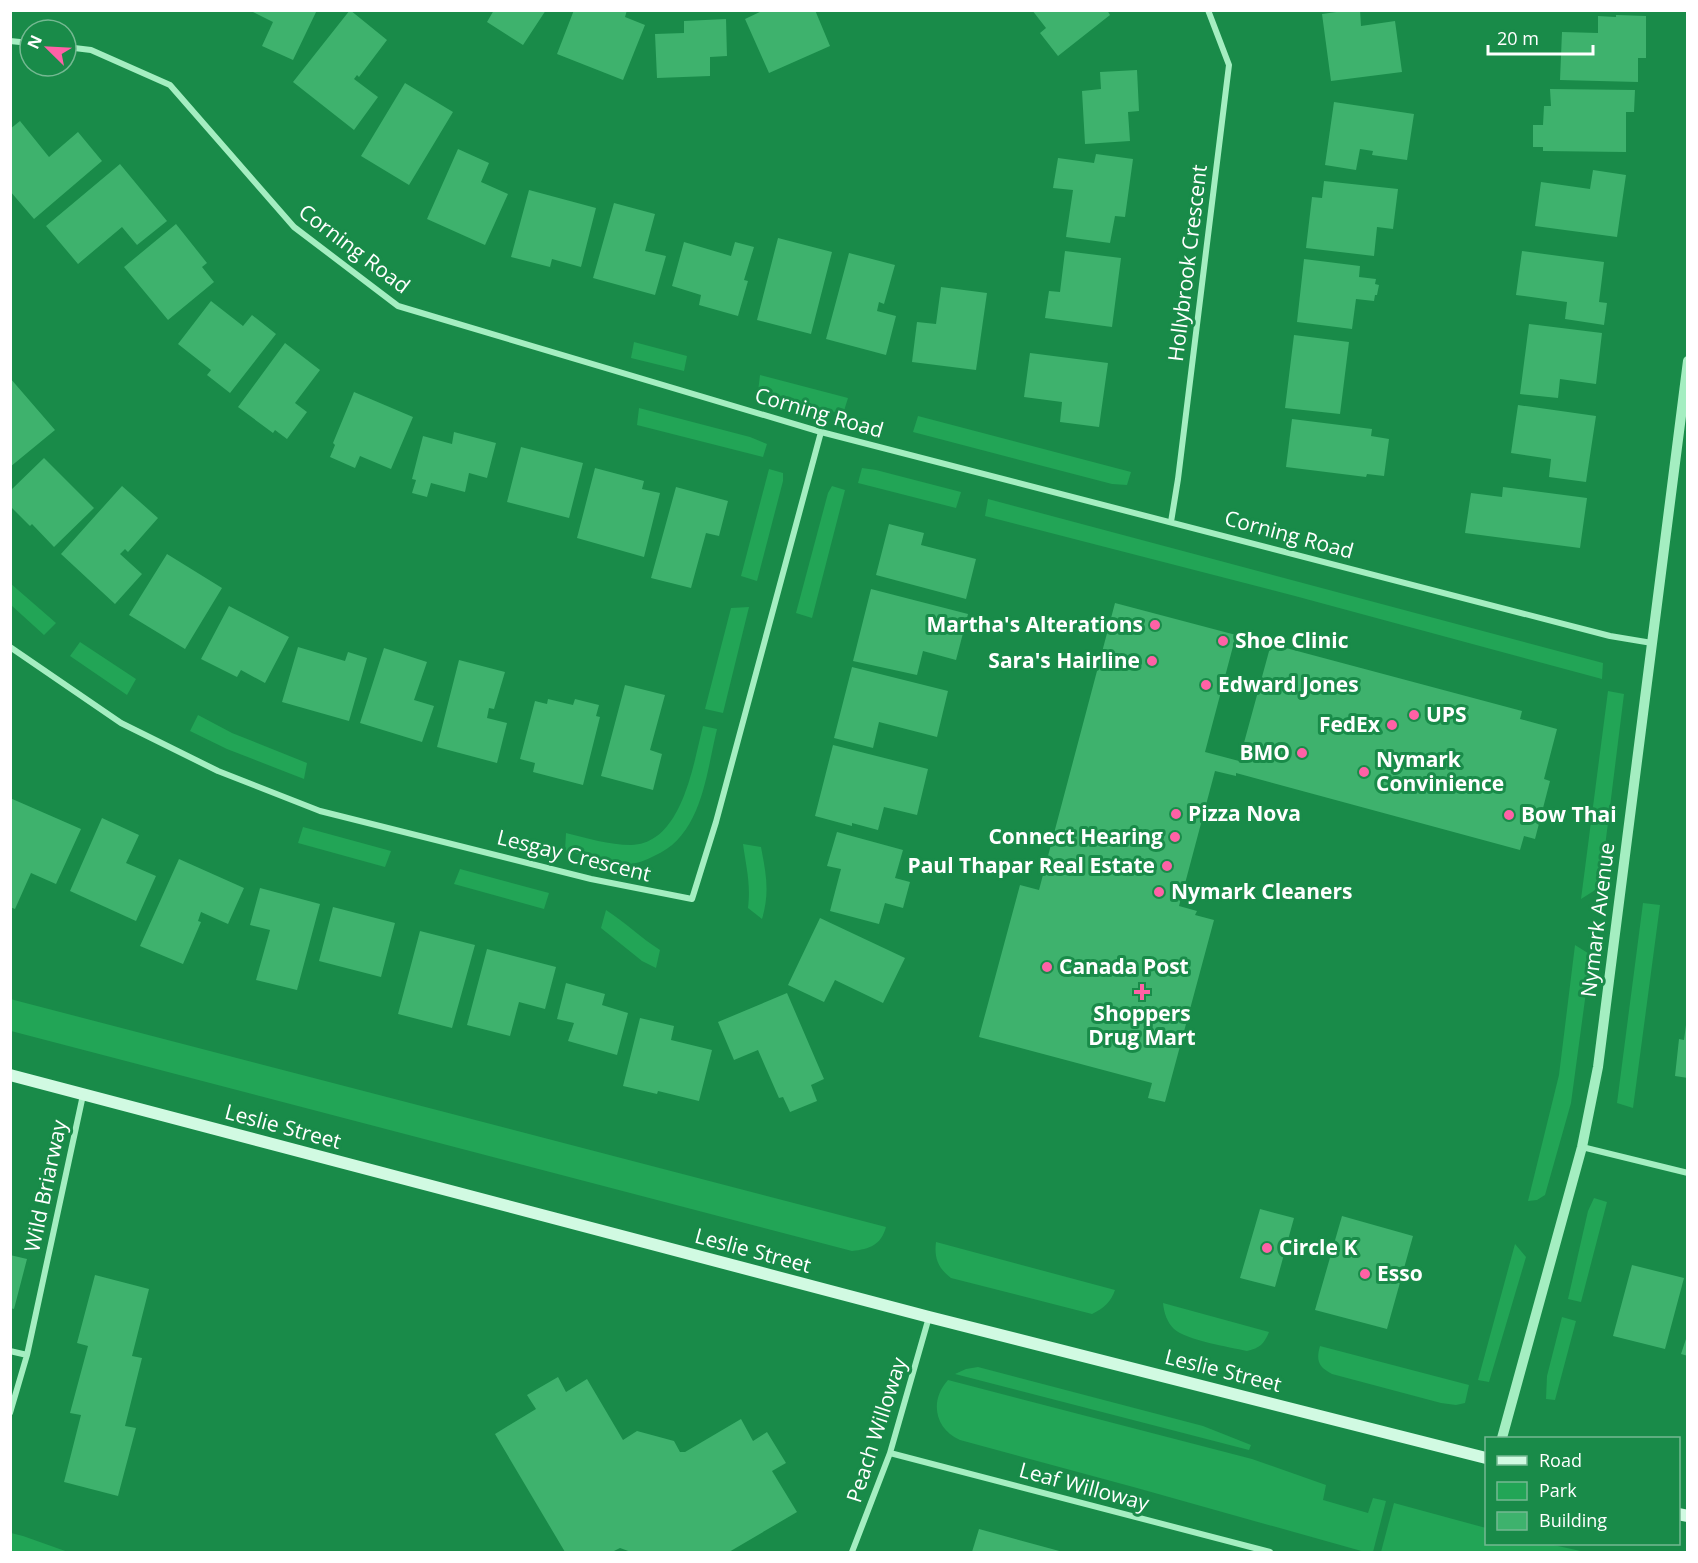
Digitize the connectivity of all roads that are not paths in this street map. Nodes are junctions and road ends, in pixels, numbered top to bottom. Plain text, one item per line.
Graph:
1 (1208, 10) edge
2 (78, 48) edge
3 (1688, 361) edge
4 (822, 432) junction
5 (1171, 522) junction
6 (1653, 644) junction
7 (10, 647) edge
8 (10, 1075) edge
9 (83, 1094) junction
10 (1582, 1147) junction
11 (1688, 1173) edge
12 (929, 1317) junction
13 (10, 1351) edge
14 (27, 1355) junction
15 (10, 1413) edge
16 (1502, 1437) edge
17 (890, 1453) junction
18 (1485, 1458) edge
19 (852, 1552) edge
20 (1270, 1552) edge

1 - 5 street, Hollybrook Crescent
2 - 4 street, Corning Road
3 - 6 street, Nymark Avenue
4 - 5 street, Corning Road
4 - 7 street, Lesgay Crescent
5 - 6 street, Corning Road
6 - 10 street, Nymark Avenue
8 - 9 main road, Leslie Street
9 - 12 main road, Leslie Street
9 - 14 street, Wild Briarway
10 - 11 street
10 - 16 street, Nymark Avenue
12 - 17 street, Peach Willoway
12 - 18 main road, Leslie Street
13 - 14 street
14 - 15 street, Wild Briarway
17 - 19 street, Peach Willoway
17 - 20 street, Leaf Willoway

